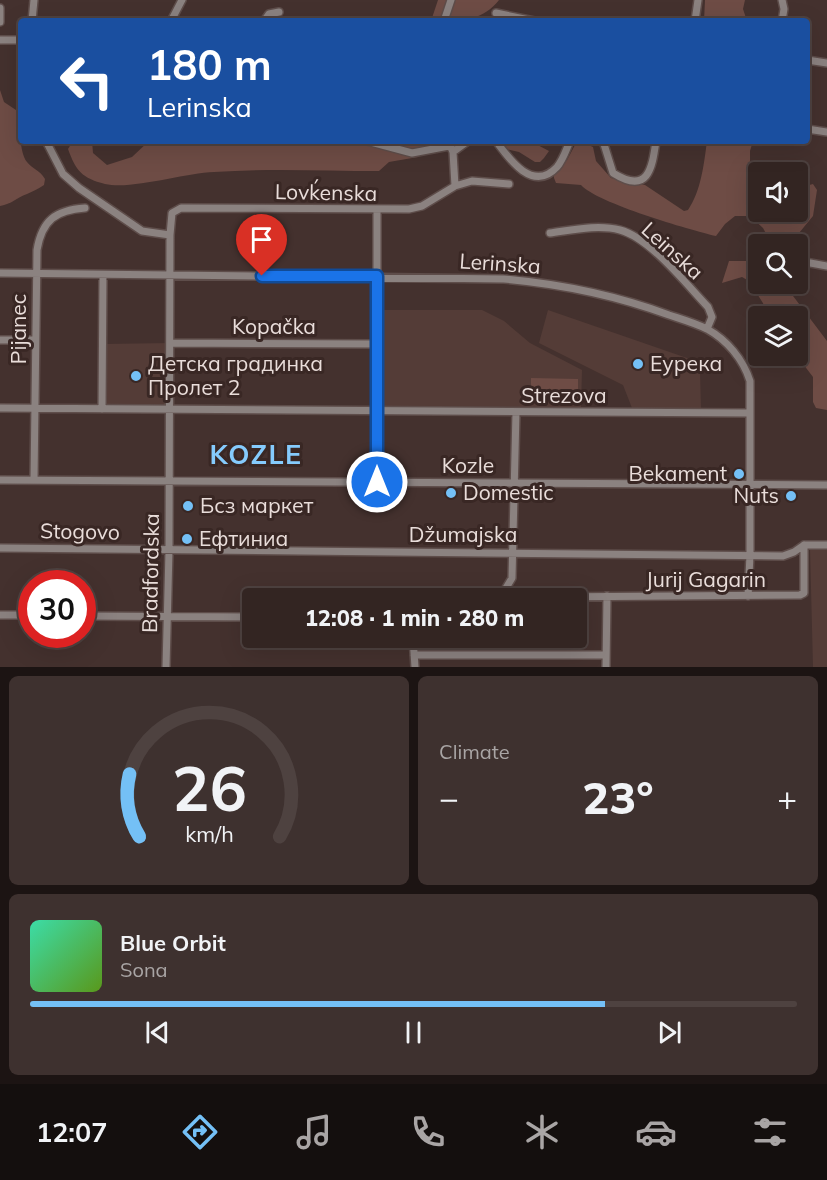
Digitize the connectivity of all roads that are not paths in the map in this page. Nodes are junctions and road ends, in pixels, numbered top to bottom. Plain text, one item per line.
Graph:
1 (34, 0) edge
2 (182, 0) edge
3 (451, 0) edge
4 (698, 0) edge
5 (782, 0) edge
6 (0, 8) edge
7 (279, 12) dead end
8 (496, 13) dead end
9 (32, 18) edge
10 (173, 18) edge
11 (266, 18) edge
12 (445, 18) edge
13 (520, 18) edge
14 (695, 18) edge
15 (782, 18) edge
16 (0, 22) edge
17 (0, 40) edge
18 (18, 40) edge
19 (810, 60) edge
20 (827, 63) edge
21 (810, 129) edge
22 (827, 132) edge
23 (48, 144) edge
24 (378, 144) edge
25 (498, 144) edge
26 (568, 144) edge
27 (604, 144) edge
28 (655, 144) edge
29 (450, 146) edge
30 (460, 184) junction
31 (509, 184) dead end
32 (85, 208) dead end
33 (377, 211) junction
34 (550, 233) dead end
35 (170, 235) junction
36 (808, 263) edge
37 (827, 266) edge
38 (0, 273) edge
39 (36, 274) junction
40 (102, 275) junction
41 (170, 275) junction
42 (377, 276) junction
43 (707, 329) junction
44 (0, 340) edge
45 (36, 340) junction
46 (171, 343) junction
47 (377, 344) junction
48 (0, 408) edge
49 (36, 408) junction
50 (168, 408) junction
51 (102, 409) junction
52 (377, 411) junction
53 (516, 412) junction
54 (750, 413) junction
55 (0, 480) edge
56 (34, 480) junction
57 (169, 480) junction
58 (377, 482) junction
59 (514, 483) junction
60 (750, 484) junction
61 (827, 485) edge
62 (804, 545) junction
63 (827, 545) edge
64 (0, 548) edge
65 (169, 551) junction
66 (514, 552) junction
67 (750, 555) junction
68 (506, 588) edge
69 (587, 596) edge
70 (607, 596) junction
71 (748, 596) junction
72 (0, 615) edge
73 (18, 615) edge
74 (96, 616) edge
75 (166, 616) junction
76 (242, 617) edge
77 (414, 648) edge
78 (414, 655) junction
79 (606, 656) junction
80 (165, 667) edge
81 (415, 667) edge
82 (606, 667) edge

1 - 9 street
2 - 10 street
3 - 12 street
4 - 14 street
5 - 15 street
6 - 16 street
7 - 11 street
8 - 13 street
17 - 18 street
19 - 20 street
21 - 22 street
23 - 35 street
24 - 29 street
25 - 26 street
27 - 28 street
29 - 30 street
30 - 31 street
30 - 33 street, Lovḱenska
32 - 39 street, Pijanec
33 - 35 street, Lovḱenska
33 - 42 street
34 - 43 street, Leinska
35 - 41 street, Lovḱenska
36 - 37 street
38 - 39 street, Lerinska
39 - 40 street, Lerinska
39 - 45 street, Pijanec
40 - 41 street, Lerinska
40 - 51 street
41 - 42 street, Lerinska
41 - 46 street, Lovḱenska
42 - 43 street, Lerinska
42 - 47 street
43 - 54 street, Lerinska
44 - 45 street
45 - 49 street, Pijanec
46 - 47 street, Kopačka
46 - 50 street, Lovḱenska
47 - 52 street
48 - 49 street, Strezova
49 - 51 street, Strezova
49 - 56 street, Pijanec
50 - 51 street, Strezova
50 - 52 street, Strezova
50 - 57 street, Lovḱenska
52 - 53 street, Strezova
52 - 58 street
53 - 54 street, Strezova
53 - 59 street
54 - 60 street, Lerinska
55 - 56 street, Kozle
56 - 57 street, Kozle
57 - 58 street, Kozle
57 - 65 street, Bradfordska
58 - 59 street, Kozle
59 - 60 street, Kozle
59 - 66 street
60 - 61 street, Kozle
60 - 67 street, Lerinska
62 - 63 street
62 - 67 street, Džumajska
62 - 71 street, Jurij Gagarin
64 - 65 street, Stogovo
65 - 66 street, Džumajska
65 - 75 street, Bradfordska
66 - 67 street, Džumajska
66 - 68 street
67 - 71 street, Lerinska
69 - 70 street, Jurij Gagarin
70 - 71 street, Jurij Gagarin
70 - 79 street
72 - 73 street
74 - 75 street
75 - 76 street
75 - 80 street, Bradfordska
77 - 78 street
78 - 79 street
78 - 81 street
79 - 82 street

